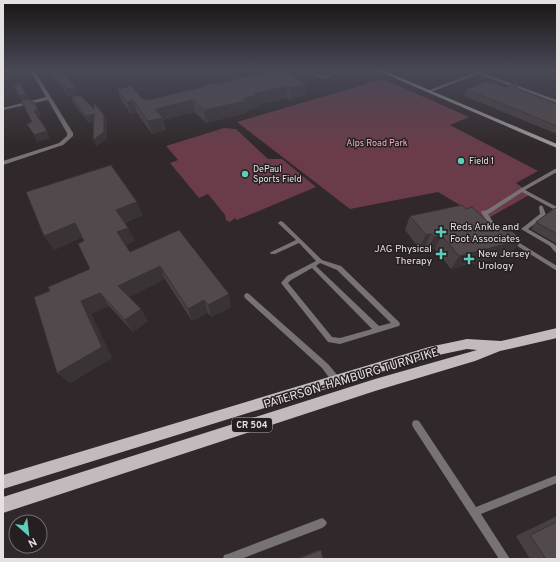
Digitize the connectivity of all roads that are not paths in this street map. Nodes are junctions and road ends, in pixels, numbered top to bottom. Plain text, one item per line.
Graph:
1 (441, 96) edge
2 (541, 96) edge
3 (49, 98) joint
4 (557, 102) edge
5 (3, 109) edge
6 (557, 146) edge
7 (3, 163) edge
8 (557, 170) edge
9 (522, 190) junction
10 (541, 207) dead end
11 (557, 209) edge
12 (281, 223) dead end
13 (299, 241) junction
14 (557, 251) edge
15 (273, 254) dead end
16 (320, 261) junction
17 (312, 265) junction
18 (557, 269) edge
19 (247, 296) dead end
20 (378, 330) junction
21 (557, 333) edge
22 (501, 346) junction
23 (336, 380) junction
24 (416, 424) dead end
25 (557, 479) edge
26 (3, 482) edge
27 (3, 505) edge
28 (474, 512) junction
29 (322, 523) dead end
30 (228, 559) edge
31 (505, 559) edge

1 - 6 main road
2 - 4 street
3 - 5 street
3 - 7 street
8 - 9 lane
9 - 11 lane
9 - 18 lane
10 - 14 lane
12 - 13 lane
13 - 15 lane
13 - 16 lane
16 - 17 lane
16 - 20 lane
17 - 20 lane
17 - 20 lane
19 - 23 lane
21 - 22 main road, PATERSON-HAMBURG TURNPIKE / CR 504
22 - 23 main road, PATERSON-HAMBURG TURNPIKE / CR 504
22 - 27 main road, PATERSON-HAMBURG TURNPIKE / CR 504
23 - 26 main road, PATERSON-HAMBURG TURNPIKE / CR 504
24 - 28 lane
25 - 28 lane
28 - 31 lane
29 - 30 lane

